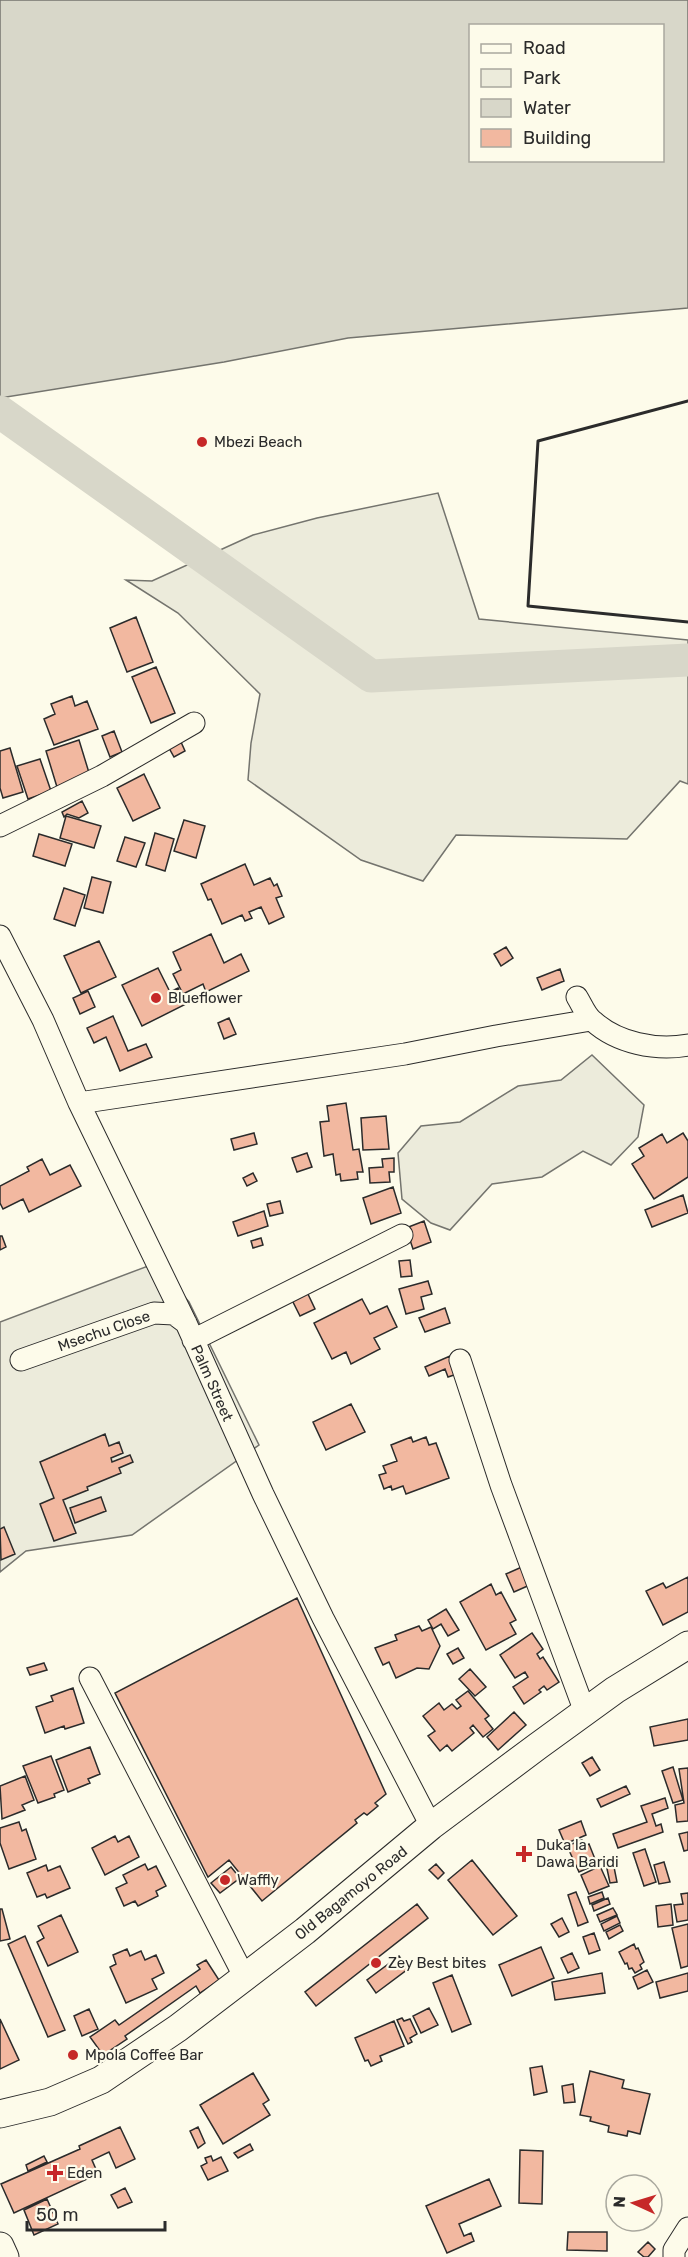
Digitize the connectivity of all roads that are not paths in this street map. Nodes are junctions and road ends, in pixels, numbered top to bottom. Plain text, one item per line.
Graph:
1 (194, 723) dead end
2 (0, 826) edge
3 (0, 936) edge
4 (578, 997) dead end
5 (591, 1020) junction
6 (688, 1045) edge
7 (79, 1103) junction
8 (402, 1235) dead end
9 (189, 1331) junction
10 (21, 1360) dead end
11 (460, 1360) dead end
12 (688, 1645) edge
13 (90, 1678) dead end
14 (585, 1712) junction
15 (431, 1826) junction
16 (245, 1978) junction
17 (0, 2114) edge
18 (688, 2228) edge
19 (0, 2246) edge
20 (5, 2257) edge
21 (674, 2257) edge

1 - 2 street
3 - 7 street, Palm Street
4 - 5 street
5 - 6 street
5 - 7 street
7 - 9 street, Palm Street
8 - 9 street
9 - 10 street, Msechu Close
9 - 15 street, Palm Street
11 - 14 street
12 - 14 main road, Old Bagamoyo Road
13 - 16 street
14 - 15 main road, Old Bagamoyo Road
15 - 16 main road, Old Bagamoyo Road
16 - 17 main road, Old Bagamoyo Road
18 - 21 street
19 - 20 main road

